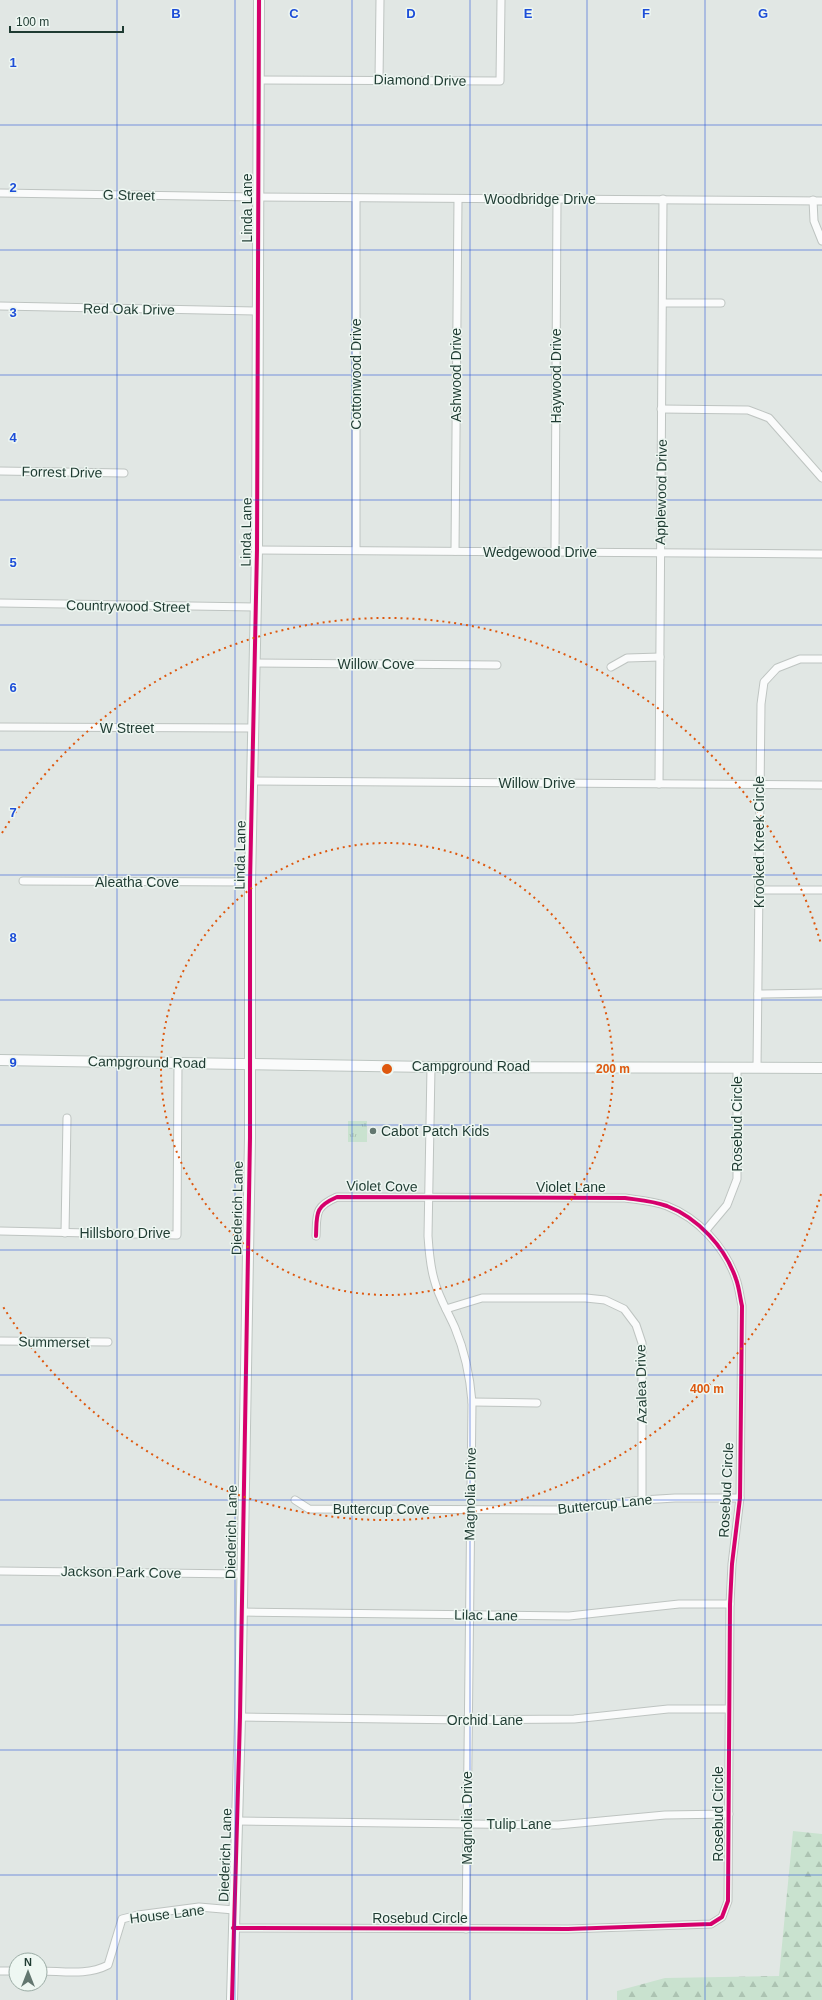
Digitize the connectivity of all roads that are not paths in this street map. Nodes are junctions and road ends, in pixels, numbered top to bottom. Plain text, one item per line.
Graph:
1 (259, 0) edge
2 (380, 0) edge
3 (501, 0) edge
4 (259, 80) junction
5 (379, 80) junction
6 (0, 193) edge
7 (257, 198) junction
8 (356, 198) junction
9 (458, 199) junction
10 (662, 199) junction
11 (557, 200) junction
12 (813, 200) junction
13 (822, 201) edge
14 (822, 241) edge
15 (663, 302) junction
16 (721, 302) dead end
17 (0, 306) edge
18 (257, 311) junction
19 (662, 409) junction
20 (0, 471) edge
21 (124, 473) dead end
22 (822, 478) edge
23 (257, 550) junction
24 (356, 550) junction
25 (455, 551) junction
26 (555, 552) junction
27 (660, 553) junction
28 (822, 554) edge
29 (0, 603) edge
30 (255, 608) junction
31 (660, 657) junction
32 (822, 659) edge
33 (254, 663) junction
34 (497, 665) dead end
35 (611, 666) dead end
36 (0, 727) edge
37 (253, 728) junction
38 (253, 781) junction
39 (659, 784) junction
40 (760, 785) junction
41 (822, 786) edge
42 (23, 881) dead end
43 (250, 882) junction
44 (759, 890) junction
45 (822, 890) edge
46 (822, 993) edge
47 (758, 994) junction
48 (0, 1060) edge
49 (178, 1062) junction
50 (249, 1064) junction
51 (431, 1067) junction
52 (737, 1068) junction
53 (757, 1068) junction
54 (822, 1068) edge
55 (67, 1118) dead end
56 (428, 1198) junction
57 (706, 1230) junction
58 (0, 1231) edge
59 (64, 1233) junction
60 (316, 1236) dead end
61 (446, 1309) junction
62 (0, 1341) edge
63 (108, 1342) dead end
64 (472, 1402) junction
65 (537, 1403) dead end
66 (740, 1498) junction
67 (295, 1500) dead end
68 (642, 1500) junction
69 (470, 1509) junction
70 (0, 1571) edge
71 (241, 1574) junction
72 (730, 1604) junction
73 (241, 1612) junction
74 (468, 1614) junction
75 (730, 1709) junction
76 (240, 1717) junction
77 (468, 1720) junction
78 (729, 1814) junction
79 (237, 1821) junction
80 (467, 1824) junction
81 (234, 1910) junction
82 (233, 1928) junction
83 (466, 1929) junction
84 (48, 1971) edge
85 (232, 2000) edge

1 - 4 street, Linda Lane
2 - 5 street
3 - 5 street, Diamond Drive
4 - 5 street, Diamond Drive
4 - 7 street, Linda Lane
6 - 7 street, G Street
7 - 8 street, Woodbridge Drive
7 - 18 street, Linda Lane
8 - 9 street, Woodbridge Drive
8 - 24 street, Cottonwood Drive
9 - 11 street, Woodbridge Drive
9 - 25 street, Ashwood Drive
10 - 11 street, Woodbridge Drive
10 - 12 street, Woodbridge Drive
10 - 15 street, Applewood Drive
11 - 26 street, Haywood Drive
12 - 13 street, Woodbridge Drive
12 - 14 street
15 - 16 street
15 - 19 street, Applewood Drive
17 - 18 street, Red Oak Drive
18 - 23 street, Linda Lane
19 - 22 street
19 - 27 street, Applewood Drive
20 - 21 street, Forrest Drive
23 - 24 street, Wedgewood Drive
23 - 30 street, Linda Lane
24 - 25 street, Wedgewood Drive
25 - 26 street, Wedgewood Drive
26 - 27 street, Wedgewood Drive
27 - 28 street, Wedgewood Drive
27 - 31 street, Applewood Drive
29 - 30 street, Countrywood Street
30 - 33 street, Linda Lane
31 - 35 street
31 - 39 street, Applewood Drive
32 - 40 street, Krooked Kreek Circle
33 - 34 street, Willow Cove
33 - 37 street, Linda Lane
36 - 37 street, W Street
37 - 38 street, Linda Lane
38 - 39 street, Willow Drive
38 - 43 street, Linda Lane
39 - 40 street, Willow Drive
40 - 41 street, Willow Drive
40 - 44 street, Krooked Kreek Circle
42 - 43 street, Aleatha Cove
43 - 50 street, Linda Lane
44 - 45 street
44 - 47 street, Krooked Kreek Circle
46 - 47 street
47 - 53 street, Krooked Kreek Circle
48 - 49 street, Campground Road
49 - 50 street, Campground Road
49 - 59 street, Hillsboro Drive
50 - 51 street, Campground Road
50 - 71 street, Diederich Lane
51 - 52 street, Campground Road
51 - 56 street, Magnolia Drive
52 - 53 street, Campground Road
52 - 57 street, Rosebud Circle
53 - 54 street, Campground Road
55 - 59 street
56 - 57 street, Violet Lane
56 - 60 street, Violet Cove
56 - 61 street, Magnolia Drive
57 - 66 street, Rosebud Circle
58 - 59 street, Hillsboro Drive
61 - 64 street, Magnolia Drive
61 - 68 street, Azalea Drive
62 - 63 street, Summerset
64 - 65 street
64 - 69 street, Magnolia Drive
66 - 68 street, Buttercup Lane
66 - 72 street, Rosebud Circle
67 - 69 street, Buttercup Cove
68 - 69 street, Buttercup Lane
69 - 74 street, Magnolia Drive
70 - 71 street, Jackson Park Cove
71 - 73 street, Diederich Lane
72 - 74 street, Lilac Lane
72 - 75 street, Rosebud Circle
73 - 74 street, Lilac Lane
73 - 76 street, Diederich Lane
74 - 77 street, Magnolia Drive
75 - 77 street, Orchid Lane
75 - 78 street, Rosebud Circle
76 - 77 street, Orchid Lane
76 - 79 street, Diederich Lane
77 - 80 street, Magnolia Drive
78 - 80 street, Tulip Lane
78 - 83 street, Rosebud Circle
79 - 80 street, Tulip Lane
79 - 81 street, Diederich Lane
80 - 83 street, Magnolia Drive
81 - 82 street, Diederich Lane
81 - 84 street, House Lane
82 - 83 street, Rosebud Circle
82 - 85 street, Diederich Lane

